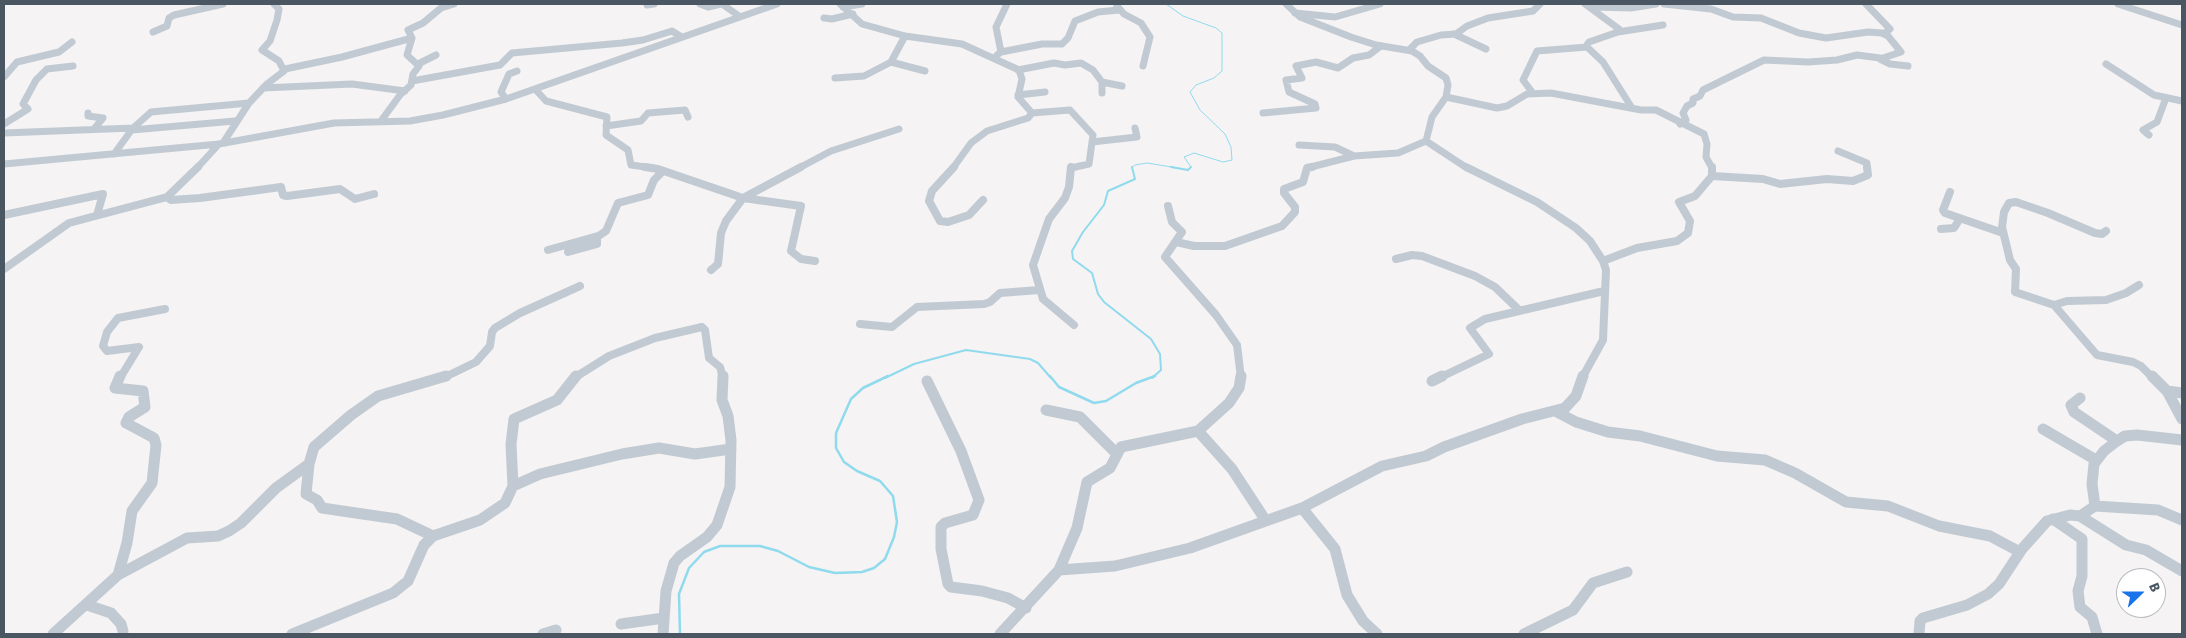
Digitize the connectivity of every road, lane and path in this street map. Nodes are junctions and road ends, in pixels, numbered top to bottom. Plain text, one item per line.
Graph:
1 (223, 4) edge
2 (274, 4) edge
3 (454, 4) edge
4 (700, 4) edge
5 (721, 4) edge
6 (777, 4) edge
7 (862, 4) edge
8 (1007, 4) edge
9 (1286, 4) edge
10 (1380, 4) edge
11 (1540, 4) edge
12 (1585, 4) edge
13 (1656, 4) edge
14 (1664, 4) edge
15 (1866, 4) edge
16 (2118, 4) edge
17 (842, 5) edge
18 (1118, 7) edge
19 (1534, 7) edge
20 (1593, 8) junction
21 (1296, 13) junction
22 (853, 14) junction
23 (739, 16) junction
24 (824, 18) dead end
25 (1663, 25) dead end
26 (2182, 26) edge
27 (153, 32) dead end
28 (1618, 32) junction
29 (1454, 34) junction
30 (1884, 34) junction
31 (680, 36) junction
32 (906, 36) junction
33 (412, 38) junction
34 (72, 42) dead end
35 (1381, 46) junction
36 (1587, 47) junction
37 (1486, 49) dead end
38 (1409, 50) junction
39 (1001, 52) junction
40 (436, 55) dead end
41 (992, 57) junction
42 (1880, 58) junction
43 (891, 62) junction
44 (418, 64) junction
45 (2106, 64) dead end
46 (73, 66) dead end
47 (1143, 66) dead end
48 (1908, 66) dead end
49 (285, 69) junction
50 (1018, 70) junction
51 (518, 71) dead end
52 (925, 71) dead end
53 (4, 77) edge
54 (835, 78) dead end
55 (412, 81) junction
56 (1102, 82) junction
57 (1122, 86) dead end
58 (263, 88) junction
59 (535, 89) junction
60 (404, 91) junction
61 (1044, 92) dead end
62 (1532, 92) junction
63 (1102, 93) dead end
64 (1018, 95) junction
65 (1446, 98) junction
66 (2166, 98) junction
67 (506, 99) junction
68 (2182, 100) edge
69 (249, 103) junction
70 (1632, 108) junction
71 (1263, 112) dead end
72 (88, 113) dead end
73 (1032, 113) junction
74 (688, 117) dead end
75 (235, 121) junction
76 (381, 121) junction
77 (4, 124) edge
78 (1680, 124) junction
79 (606, 126) junction
80 (1135, 128) dead end
81 (94, 129) junction
82 (133, 129) junction
83 (899, 129) dead end
84 (4, 133) edge
85 (2149, 135) dead end
86 (1426, 141) junction
87 (1092, 142) junction
88 (221, 144) junction
89 (1299, 145) dead end
90 (1838, 151) dead end
91 (114, 154) junction
92 (1354, 156) junction
93 (4, 164) edge
94 (663, 171) junction
95 (1712, 176) junction
96 (1950, 192) dead end
97 (374, 194) dead end
98 (167, 198) junction
99 (743, 198) junction
100 (983, 200) dead end
101 (1168, 206) dead end
102 (4, 215) edge
103 (97, 215) junction
104 (1959, 220) junction
105 (1941, 229) dead end
106 (2106, 231) dead end
107 (2003, 234) junction
108 (598, 236) junction
109 (1176, 242) junction
110 (548, 250) dead end
111 (568, 252) dead end
112 (1396, 259) dead end
113 (1604, 260) junction
114 (815, 261) dead end
115 (4, 269) edge
116 (711, 270) dead end
117 (2139, 285) dead end
118 (580, 286) dead end
119 (1039, 290) junction
120 (1604, 291) junction
121 (2054, 305) junction
122 (165, 309) dead end
123 (1519, 310) junction
124 (860, 324) dead end
125 (1074, 325) dead end
126 (927, 381) dead end
127 (1432, 381) dead end
128 (2167, 392) junction
129 (2182, 393) edge
130 (2080, 398) dead end
131 (1046, 410) dead end
132 (1555, 411) junction
133 (2182, 420) edge
134 (2043, 429) dead end
135 (1198, 431) junction
136 (2182, 440) edge
137 (2117, 441) junction
138 (731, 449) junction
139 (1116, 453) junction
140 (2096, 460) junction
141 (309, 464) junction
142 (513, 486) junction
143 (2095, 506) junction
144 (1302, 508) junction
145 (2080, 516) junction
146 (2053, 519) junction
147 (2182, 520) edge
148 (1266, 521) junction
149 (433, 536) junction
150 (2020, 552) junction
151 (1059, 570) junction
152 (2182, 571) edge
153 (1627, 572) dead end
154 (118, 576) junction
155 (87, 605) junction
156 (1026, 608) junction
157 (664, 618) junction
158 (621, 624) dead end
159 (556, 630) dead end
160 (123, 631) dead end
161 (53, 634) edge
162 (292, 634) edge
163 (543, 634) edge
164 (662, 634) edge
165 (1000, 634) edge
166 (1378, 634) edge
167 (1524, 634) edge
168 (1919, 634) edge
169 (2097, 634) edge

1 - 27 street
2 - 49 street
3 - 33 street
4 - 5 street
5 - 23 street
6 - 23 street
7 - 17 street
8 - 39 street
9 - 21 street
10 - 21 street
11 - 19 street
12 - 20 street
13 - 20 street
14 - 30 street
15 - 30 street
16 - 26 street
17 - 22 street
18 - 39 street
18 - 47 street
19 - 29 street
20 - 28 street
21 - 35 street
22 - 24 street
22 - 32 street
23 - 31 street
25 - 28 street
28 - 36 street
29 - 37 street
29 - 38 street
30 - 42 street
31 - 55 street
31 - 59 street
32 - 41 street
32 - 43 street
33 - 44 street
33 - 49 street
34 - 53 street
35 - 38 street
35 - 71 street
36 - 62 street
36 - 70 street
38 - 65 street
39 - 41 street
40 - 44 street
41 - 50 street
42 - 48 street
42 - 78 street
43 - 52 street
43 - 54 street
44 - 55 street
45 - 66 street
46 - 77 street
49 - 58 street
50 - 56 street
50 - 64 street
51 - 67 street
55 - 60 street
56 - 57 street
56 - 63 street
58 - 60 street
58 - 69 street
59 - 67 street
59 - 79 street
60 - 76 street
61 - 64 street
62 - 65 street
62 - 70 street
64 - 73 street
65 - 86 street
66 - 68 street
66 - 85 street
67 - 76 street
69 - 75 street
69 - 82 street
70 - 78 street
72 - 81 street
73 - 87 street
73 - 100 street
74 - 79 street
75 - 82 street
75 - 88 street
76 - 88 street
78 - 95 street
79 - 94 street
80 - 87 street
81 - 82 street
81 - 84 street
82 - 91 street
83 - 99 street
86 - 92 street
86 - 113 street
87 - 119 street
88 - 91 street
88 - 98 street
89 - 92 street
90 - 95 street
91 - 93 street
92 - 109 street
94 - 99 street
94 - 108 street
95 - 113 street
96 - 104 street
97 - 98 street
98 - 103 street
99 - 114 street
99 - 116 street
101 - 109 street
102 - 103 street
103 - 115 street
104 - 105 street
104 - 107 street
106 - 107 street
107 - 121 street
108 - 110 street
108 - 111 street
109 - 135 street
112 - 123 street
113 - 120 street
117 - 121 street
118 - 141 street
119 - 124 street
119 - 125 street
120 - 123 street
120 - 132 street
121 - 128 street
122 - 154 street
123 - 127 street
126 - 156 street
128 - 129 street
128 - 133 street
130 - 137 street
131 - 139 street
132 - 144 street
132 - 150 street
134 - 140 street
135 - 139 street
135 - 148 street
136 - 137 street
137 - 140 street
138 - 142 street
138 - 142 street
138 - 157 street
139 - 151 street
140 - 143 street
141 - 149 street
141 - 154 street
142 - 149 street
143 - 145 street
143 - 147 street
144 - 148 street
144 - 166 street
145 - 146 street
145 - 152 street
146 - 150 street
146 - 169 street
148 - 151 street
149 - 162 street
150 - 168 street
151 - 156 street
153 - 167 street
154 - 155 street
155 - 160 street
155 - 161 street
156 - 165 street
157 - 158 street
157 - 164 street
159 - 163 street

